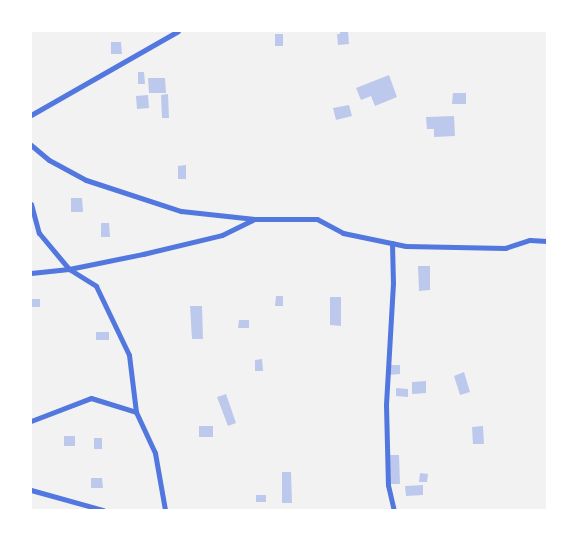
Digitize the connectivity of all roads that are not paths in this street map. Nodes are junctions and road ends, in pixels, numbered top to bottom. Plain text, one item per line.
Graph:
1 (176, 32) edge
2 (31, 115) edge
3 (31, 145) edge
4 (31, 204) edge
5 (255, 219) junction
6 (547, 241) edge
7 (392, 243) junction
8 (69, 269) junction
9 (31, 273) edge
10 (136, 412) junction
11 (31, 421) edge
12 (31, 490) edge
13 (102, 510) edge
14 (165, 510) edge
15 (394, 510) edge

1 - 2 street
3 - 5 street
4 - 8 street
5 - 7 street
5 - 8 street
6 - 7 street
7 - 15 street
8 - 9 street
8 - 10 street
10 - 11 street
10 - 14 street
12 - 13 street

